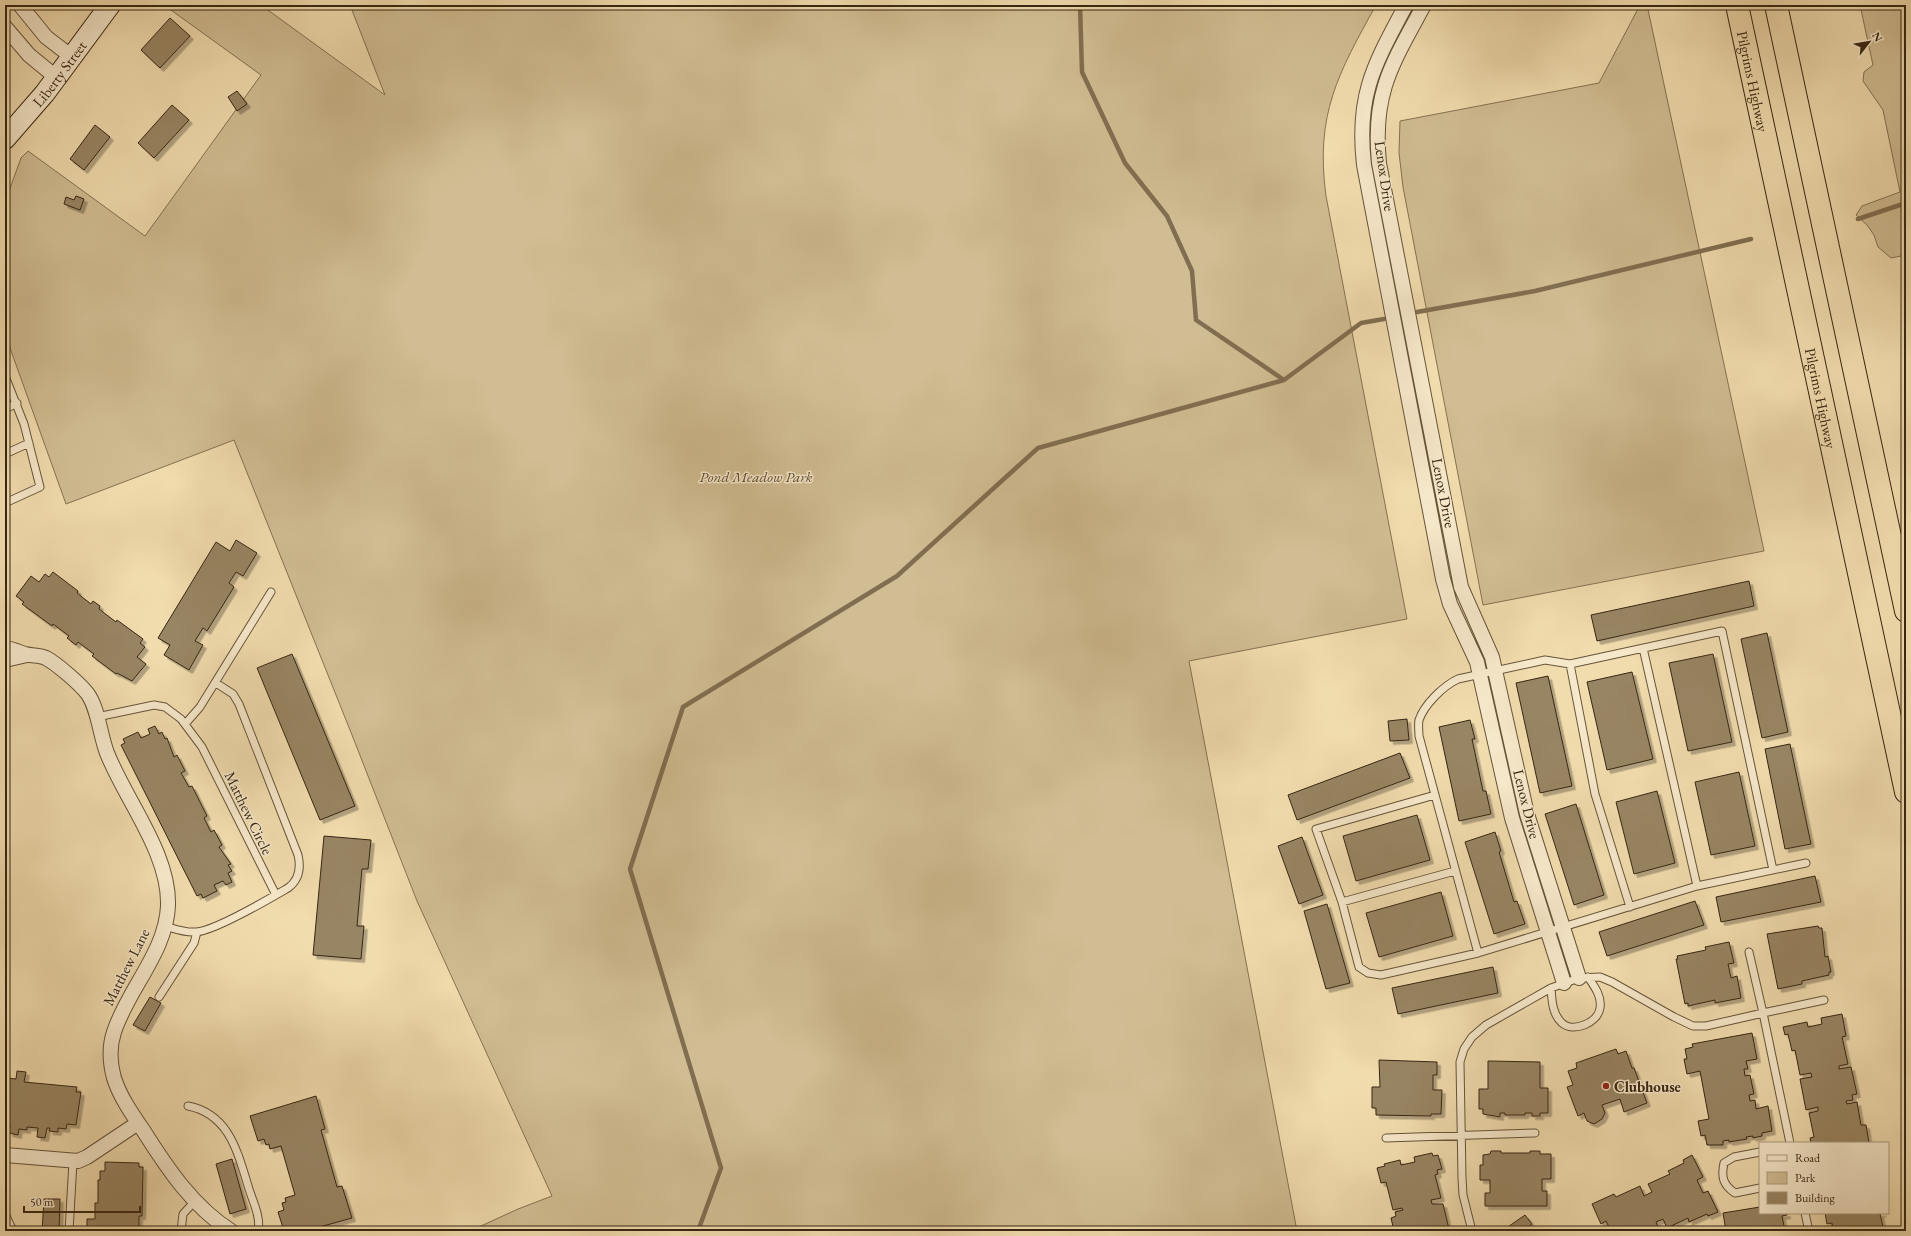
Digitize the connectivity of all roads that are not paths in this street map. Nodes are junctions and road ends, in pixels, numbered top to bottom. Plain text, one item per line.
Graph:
1 (20, 5) edge
2 (110, 5) edge
3 (1406, 5) edge
4 (1424, 5) edge
5 (1737, 5) edge
6 (1776, 5) edge
7 (5, 27) edge
8 (1393, 29) junction
9 (1407, 36) junction
10 (72, 57) junction
11 (57, 78) junction
12 (5, 139) edge
13 (1382, 180) junction
14 (1367, 183) junction
15 (5, 376) edge
16 (17, 403) junction
17 (5, 409) edge
18 (29, 443) junction
19 (5, 454) edge
20 (1442, 493) junction
21 (1427, 496) junction
22 (5, 503) edge
23 (272, 592) dead end
24 (1906, 611) edge
25 (5, 648) edge
26 (1643, 648) junction
27 (27, 654) junction
28 (5, 660) edge
29 (1570, 664) junction
30 (1496, 670) junction
31 (1481, 674) junction
32 (216, 683) junction
33 (96, 718) junction
34 (186, 723) junction
35 (1906, 792) edge
36 (1434, 795) junction
37 (1806, 863) dead end
38 (1773, 870) junction
39 (1455, 871) junction
40 (1697, 886) junction
41 (276, 895) junction
42 (1342, 902) junction
43 (1630, 907) junction
44 (165, 926) junction
45 (1562, 928) junction
46 (197, 932) junction
47 (1547, 932) junction
48 (1749, 952) dead end
49 (1478, 953) junction
50 (1583, 978) junction
51 (1557, 986) junction
52 (159, 997) dead end
53 (1824, 1000) dead end
54 (1763, 1013) junction
55 (188, 1106) dead end
56 (138, 1122) junction
57 (1535, 1133) dead end
58 (1461, 1135) junction
59 (1386, 1138) dead end
60 (1790, 1142) edge
61 (1759, 1152) edge
62 (5, 1155) edge
63 (73, 1162) junction
64 (1759, 1188) edge
65 (195, 1201) junction
66 (5, 1214) edge
67 (1805, 1214) edge
68 (13, 1231) edge
69 (69, 1231) edge
70 (182, 1231) edge
71 (231, 1231) edge
72 (258, 1231) edge
73 (1472, 1231) edge
74 (1809, 1231) edge

1 - 10 street
2 - 10 main road, Liberty Street
3 - 8 street, Lenox Drive
4 - 9 street, Lenox Drive
5 - 35 highway, Pilgrims Highway
6 - 24 highway
7 - 11 street
8 - 9 street
8 - 14 street, Lenox Drive
9 - 13 street, Lenox Drive
10 - 11 main road, Liberty Street
11 - 12 main road, Liberty Street
13 - 14 street
13 - 20 street, Lenox Drive
14 - 21 street, Lenox Drive
15 - 16 lane
16 - 17 lane
16 - 18 lane
18 - 19 lane
18 - 22 lane
20 - 21 street
20 - 30 street, Lenox Drive
21 - 31 street, Lenox Drive
23 - 32 lane
25 - 27 street, Matthew Lane
26 - 29 lane
26 - 38 lane
26 - 40 lane
27 - 28 street, Matthew Lane
27 - 33 street, Matthew Lane
29 - 30 lane
29 - 43 lane
30 - 31 lane
30 - 45 street, Lenox Drive
31 - 36 lane
31 - 47 street, Lenox Drive
32 - 34 lane
32 - 41 lane
33 - 34 lane, Matthew Circle
33 - 44 street, Matthew Lane
34 - 41 lane, Matthew Circle
36 - 39 lane
36 - 42 lane
37 - 38 lane
38 - 40 lane
39 - 42 lane
39 - 49 lane
40 - 43 lane
41 - 46 lane
42 - 49 lane
43 - 45 lane
44 - 46 lane
44 - 56 street, Matthew Lane
45 - 47 lane
45 - 50 street, Lenox Drive
46 - 52 lane
47 - 49 lane
47 - 51 street, Lenox Drive
48 - 54 lane
50 - 51 lane
50 - 51 lane
50 - 54 lane
51 - 58 lane
53 - 54 lane
54 - 60 lane
55 - 72 lane
56 - 63 street
56 - 65 street, Matthew Lane
57 - 58 lane
58 - 59 lane
58 - 73 lane
61 - 64 lane
62 - 63 street
63 - 69 lane
65 - 70 lane
65 - 71 street, Matthew Lane
66 - 68 lane
67 - 74 lane

